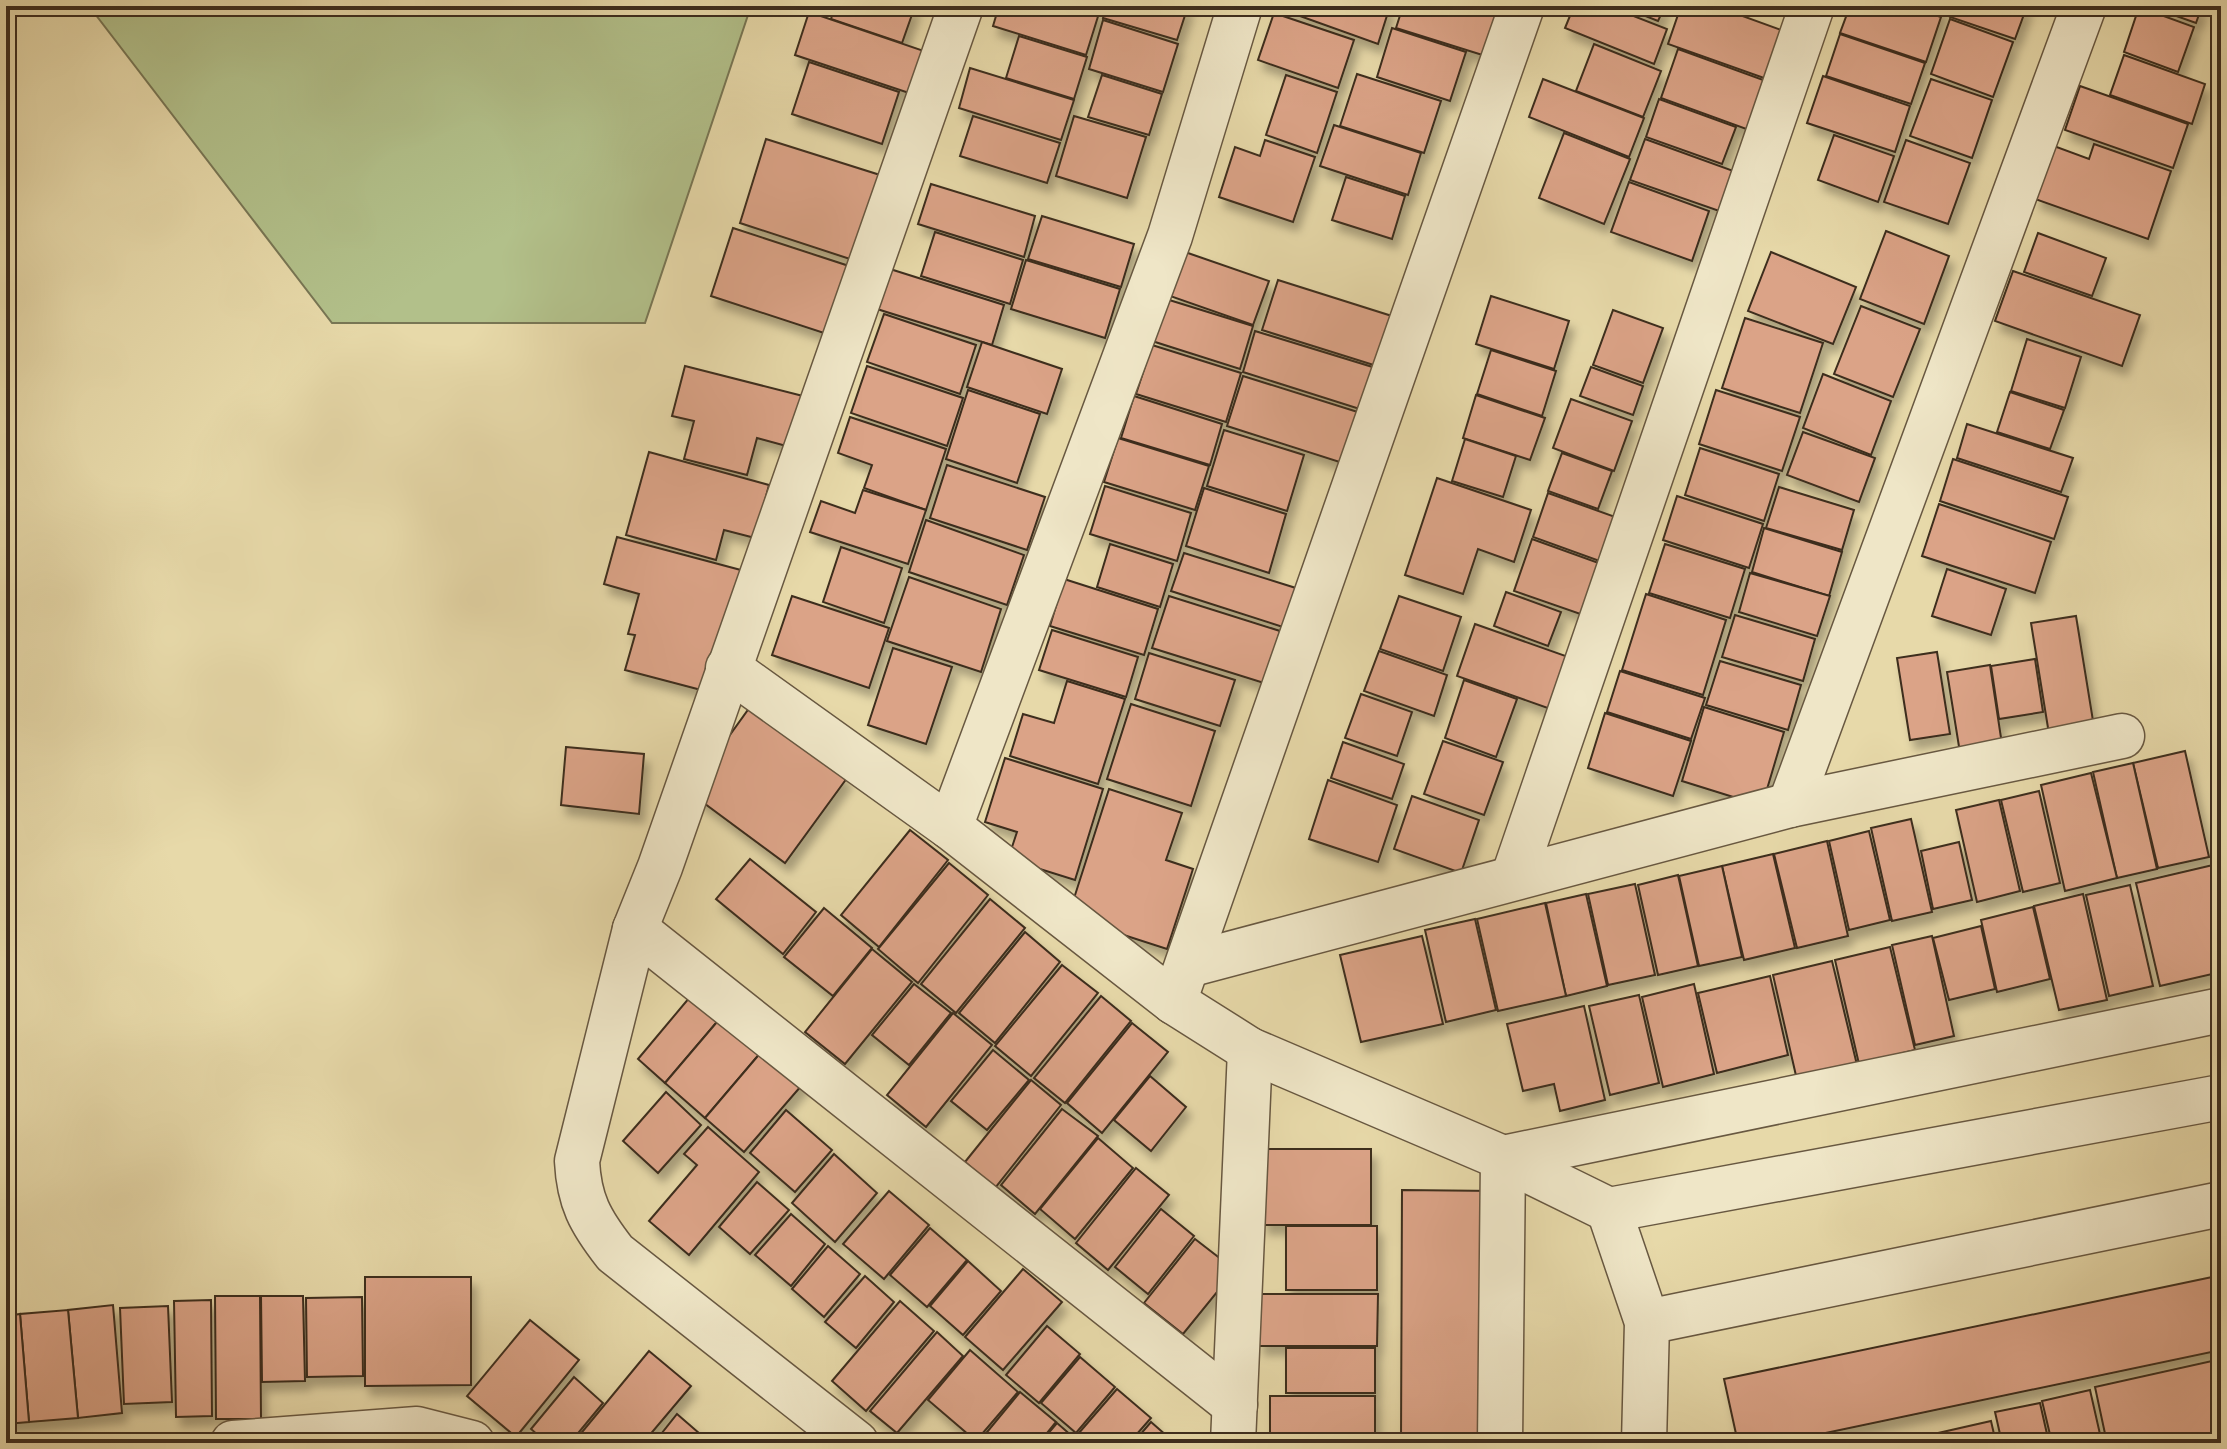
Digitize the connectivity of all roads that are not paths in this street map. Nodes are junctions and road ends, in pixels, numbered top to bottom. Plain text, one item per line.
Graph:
1 (961, 6) edge
2 (1240, 6) edge
3 (1522, 6) edge
4 (1812, 6) edge
5 (2084, 6) edge
6 (728, 668) junction
7 (2122, 736) dead end
8 (1790, 805) junction
9 (950, 827) junction
10 (1513, 878) junction
11 (635, 929) junction
12 (1181, 984) junction
13 (2221, 1010) edge
14 (1250, 1050) junction
15 (2221, 1097) edge
16 (1503, 1158) junction
17 (2221, 1204) edge
18 (1609, 1210) junction
19 (1647, 1322) junction
20 (1234, 1424) edge
21 (376, 1437) edge
22 (233, 1443) edge
23 (472, 1443) edge
24 (856, 1443) edge
25 (1500, 1443) edge
26 (1644, 1443) edge

1 - 6 street
2 - 9 street
3 - 12 street
4 - 10 street
5 - 8 street
6 - 9 street
6 - 11 street
7 - 8 street
8 - 10 street
9 - 12 street
10 - 12 street
11 - 20 street
11 - 24 street
12 - 14 street
13 - 16 street
14 - 16 street
14 - 20 street
15 - 18 street
16 - 18 street
16 - 25 street
17 - 19 street
18 - 19 street
19 - 26 street
21 - 22 street
21 - 23 street

